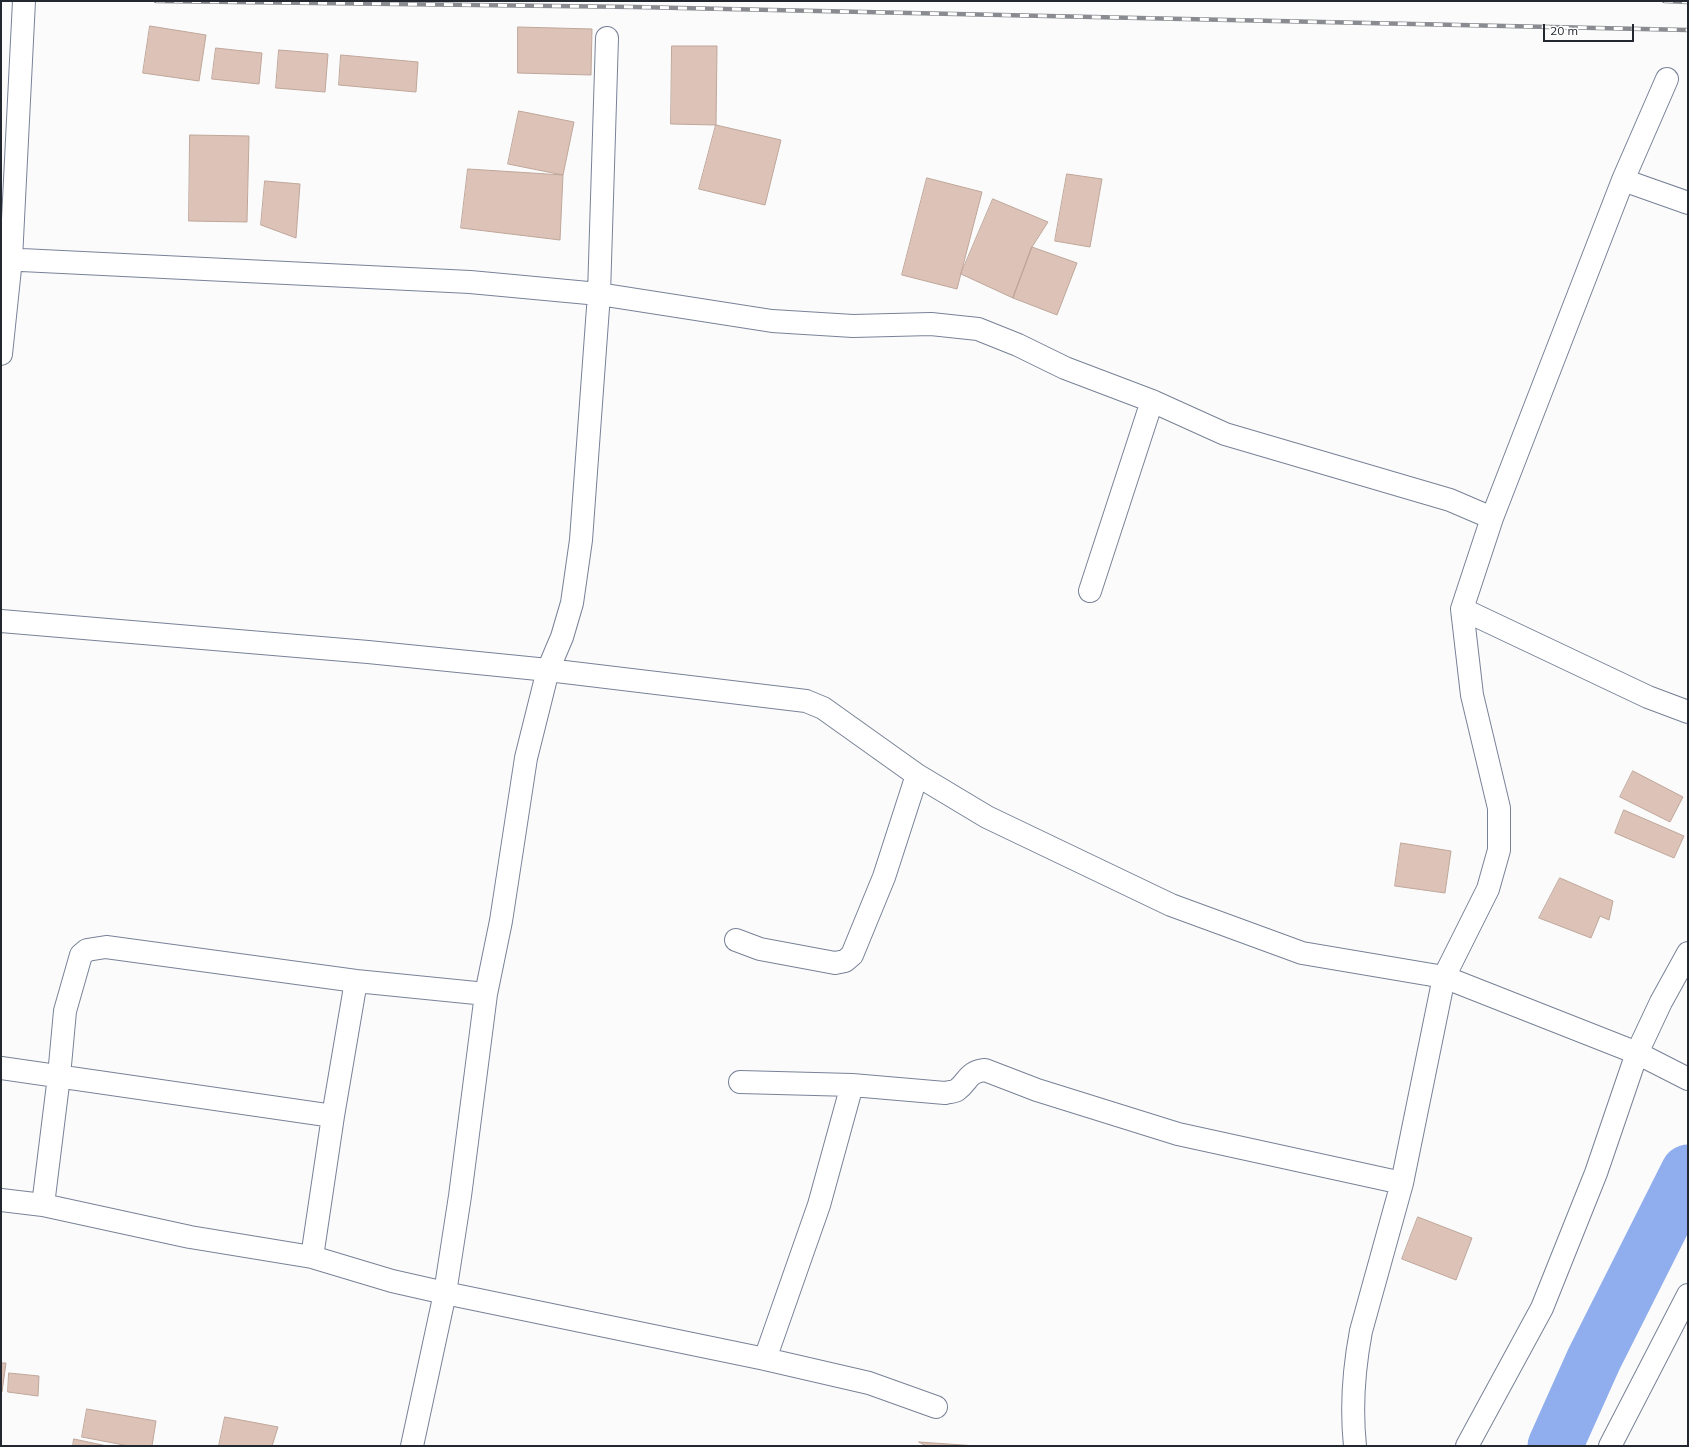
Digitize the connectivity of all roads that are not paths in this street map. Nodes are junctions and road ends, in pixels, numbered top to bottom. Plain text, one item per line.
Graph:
1 (24, 1) edge
2 (607, 38) dead end
3 (1667, 79) dead end
4 (1623, 180) junction
5 (1688, 203) edge
6 (6, 259) edge
7 (599, 294) junction
8 (1, 354) edge
9 (1152, 401) junction
10 (1492, 518) junction
11 (1090, 591) dead end
12 (1462, 609) junction
13 (1, 621) edge
14 (548, 670) junction
15 (1688, 712) edge
16 (917, 775) junction
17 (736, 940) dead end
18 (1688, 954) edge
19 (1444, 977) junction
20 (356, 981) junction
21 (486, 994) junction
22 (1638, 1054) junction
23 (1, 1068) edge
24 (60, 1076) junction
25 (1688, 1079) edge
26 (740, 1082) dead end
27 (852, 1085) junction
28 (333, 1116) junction
29 (1402, 1184) junction
30 (1, 1200) edge
31 (43, 1205) junction
32 (312, 1257) junction
33 (446, 1293) junction
34 (1688, 1295) edge
35 (765, 1359) junction
36 (936, 1407) dead end
37 (412, 1446) edge
38 (1355, 1446) edge
39 (1467, 1446) edge
40 (1610, 1446) edge

1 - 6 street
2 - 7 street
3 - 4 street
4 - 5 street
4 - 10 street
6 - 7 street
6 - 8 street
7 - 9 street
7 - 14 street
9 - 10 street
9 - 11 street
10 - 12 street
12 - 15 street
12 - 19 street
13 - 14 street
14 - 16 street
14 - 21 street
16 - 17 street
16 - 19 street
18 - 22 street
19 - 22 street
19 - 29 street
20 - 21 street
20 - 24 street
20 - 28 street
21 - 33 street
22 - 25 street
22 - 39 street
23 - 24 street
24 - 28 street
24 - 31 street
26 - 27 street
27 - 29 street
27 - 35 street
28 - 32 street
29 - 38 street
30 - 31 street
31 - 32 street
32 - 33 street
33 - 35 street
33 - 37 street
34 - 40 street
35 - 36 street

